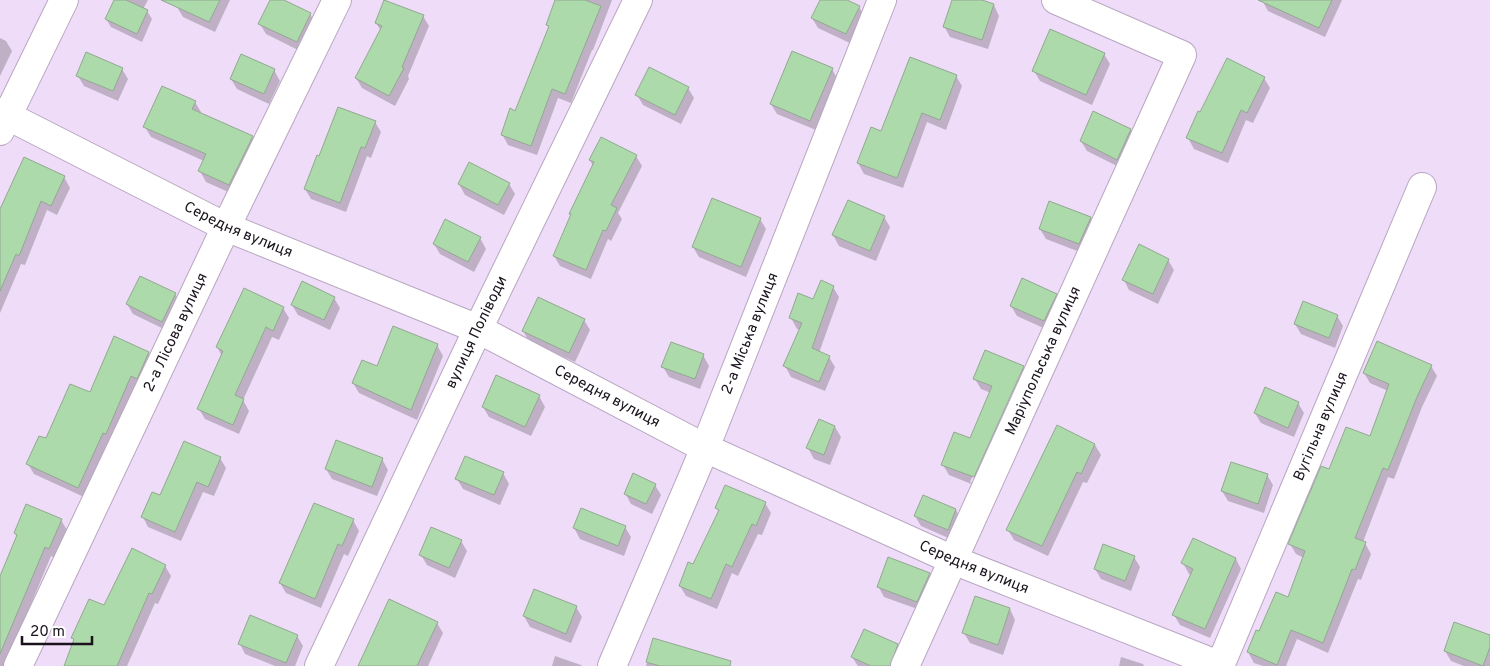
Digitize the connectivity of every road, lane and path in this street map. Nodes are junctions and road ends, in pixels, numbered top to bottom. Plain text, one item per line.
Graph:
1 (64, 0) edge
2 (337, 0) edge
3 (638, 0) edge
4 (882, 0) edge
5 (1056, 0) edge
6 (3, 119) edge
7 (1422, 186) dead end
8 (226, 227) junction
9 (478, 329) junction
10 (706, 448) junction
11 (953, 560) junction
12 (18, 666) edge
13 (319, 666) edge
14 (612, 666) edge
15 (905, 666) edge
16 (1220, 666) edge

1 - 6 street
2 - 8 street, 2-а Лісова вулиця
3 - 9 street, вулиця Поліводи
4 - 10 street, 2-а Міська вулиця
5 - 11 street, Маріупольська вулиця
6 - 8 street, Середня вулиця
7 - 16 street, Вугільна вулиця
8 - 9 street, Середня вулиця
8 - 12 street, 2-а Лісова вулиця
9 - 10 street, Середня вулиця
9 - 13 street, вулиця Поліводи
10 - 11 street, Середня вулиця
10 - 14 street, 2-а Міська вулиця
11 - 15 street, Маріупольська вулиця
11 - 16 street, Середня вулиця

